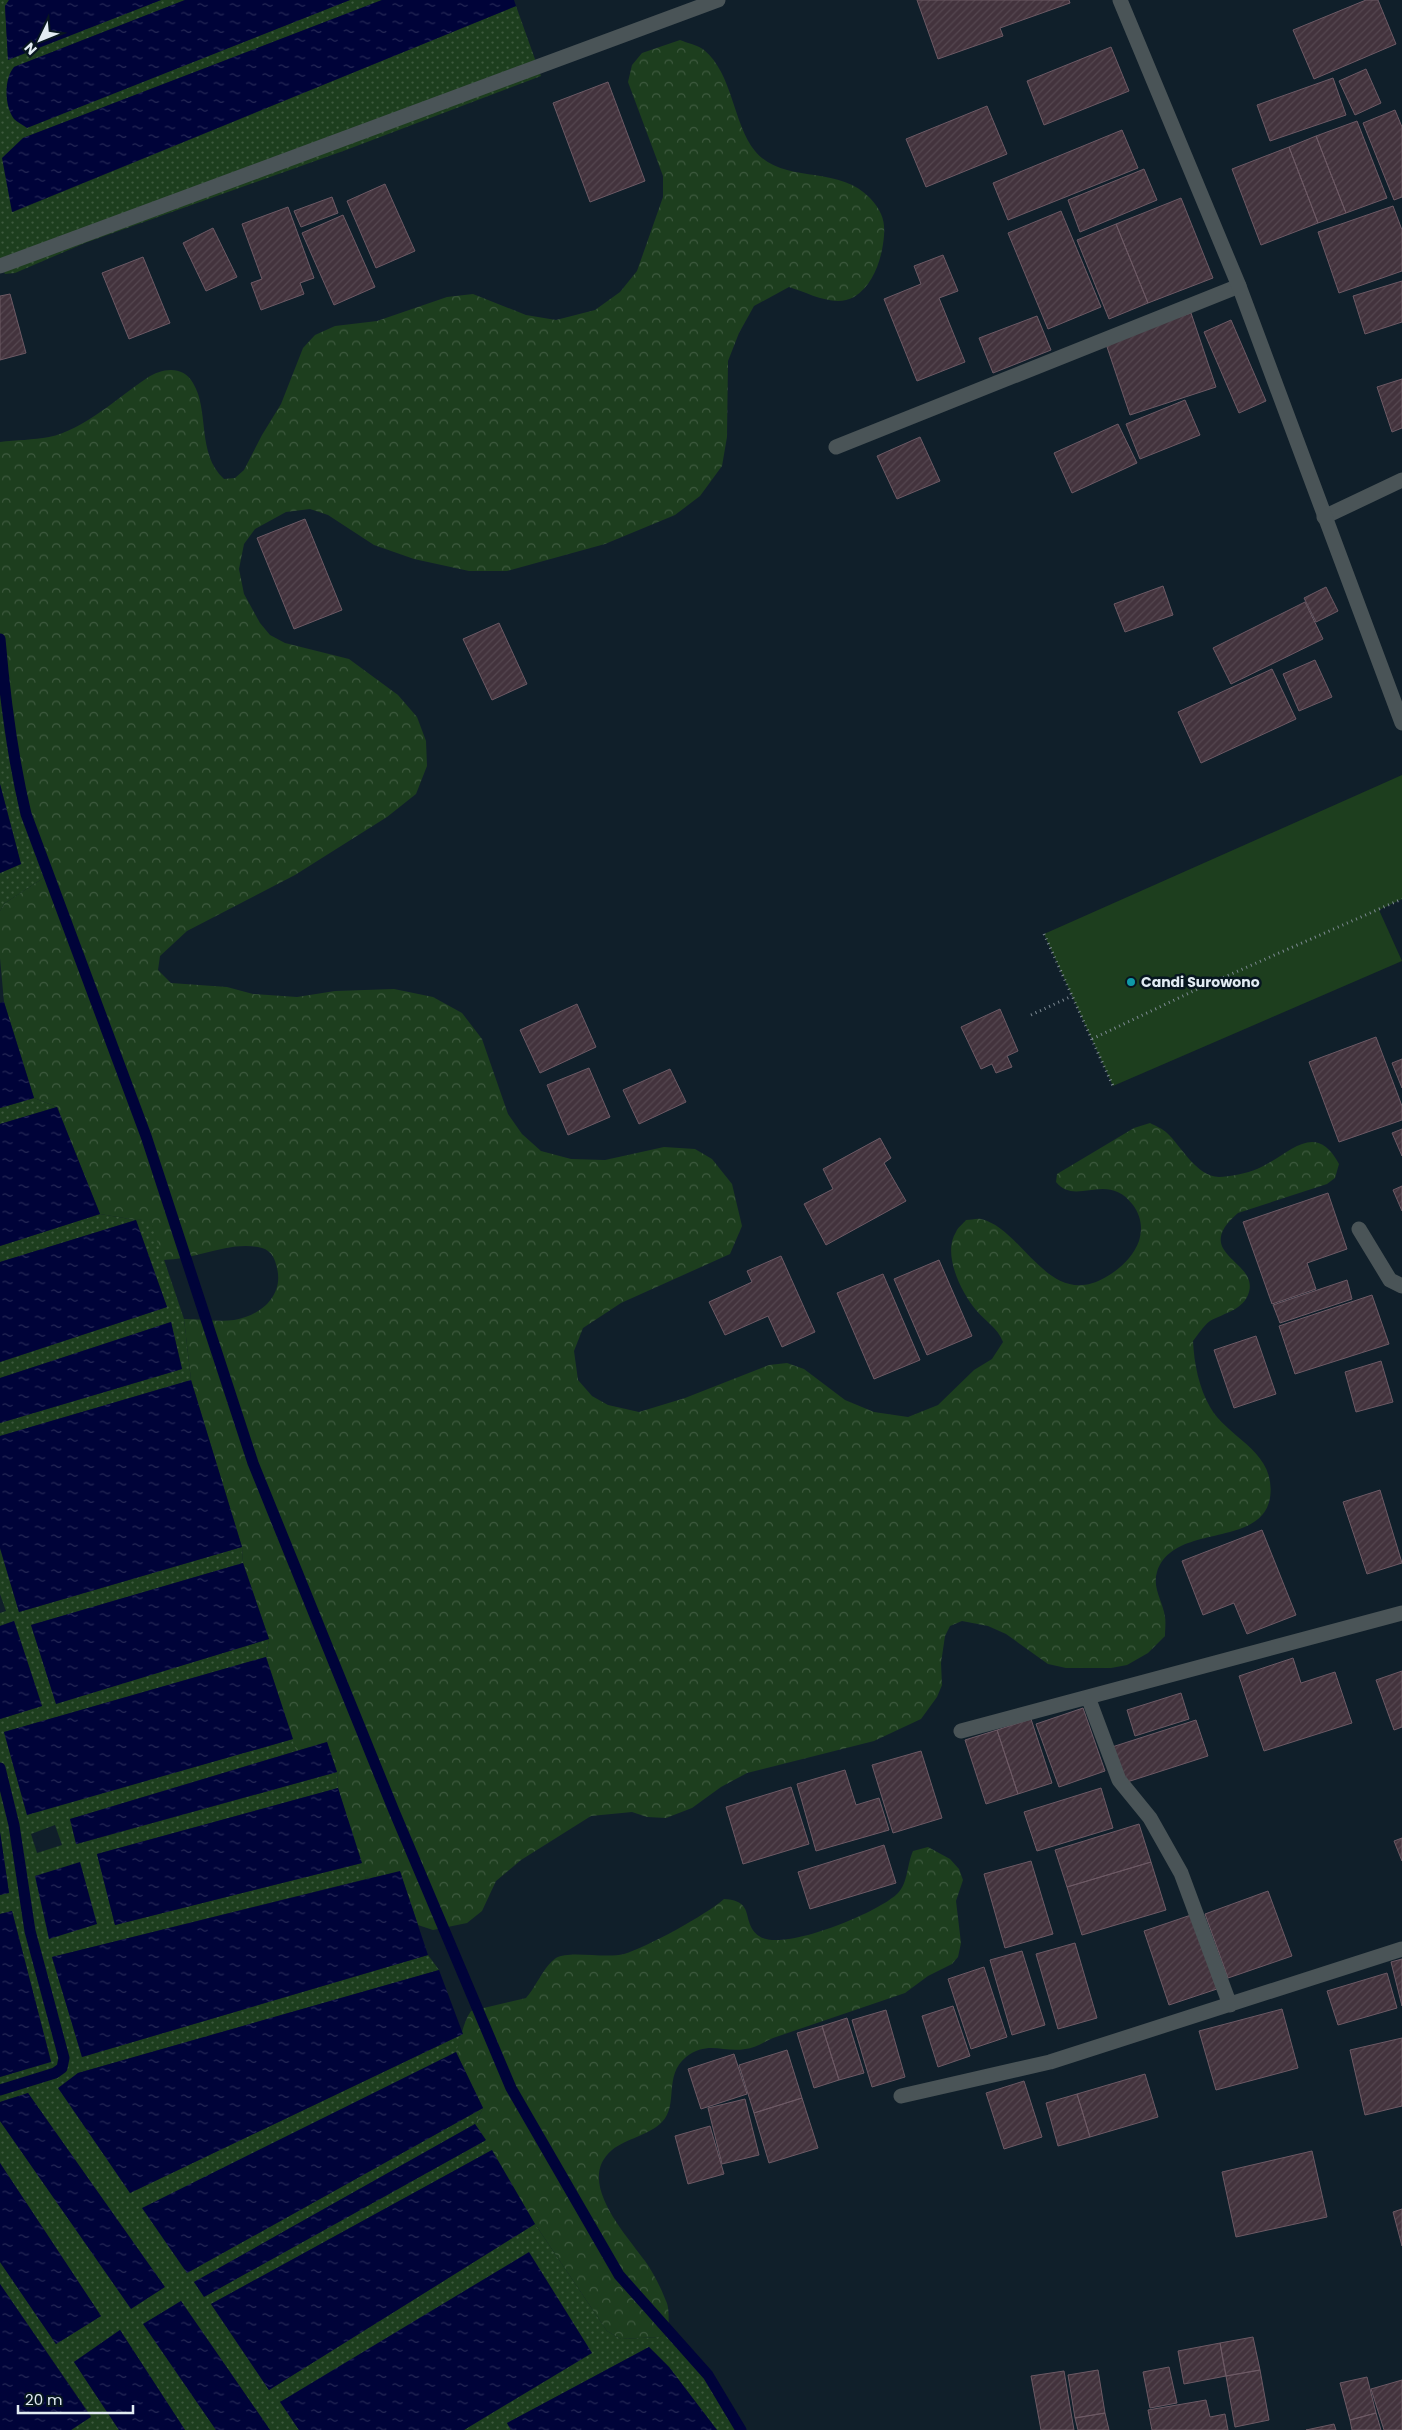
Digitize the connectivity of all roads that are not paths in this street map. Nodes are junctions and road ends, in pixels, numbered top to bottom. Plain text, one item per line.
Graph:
1 (718, 0) edge
2 (1120, 0) edge
3 (0, 266) edge
4 (1239, 286) junction
5 (836, 447) dead end
6 (1402, 480) edge
7 (1324, 517) junction
8 (1402, 723) edge
9 (1359, 1229) dead end
10 (1402, 1286) edge
11 (1402, 1613) edge
12 (1088, 1697) junction
13 (961, 1731) dead end
14 (1402, 1949) edge
15 (1230, 2004) junction
16 (902, 2096) dead end

1 - 3 street
2 - 4 street
4 - 5 street
4 - 7 street
6 - 7 street
7 - 8 street
9 - 10 street
11 - 12 street
12 - 13 street
12 - 15 street
14 - 15 street
15 - 16 street

